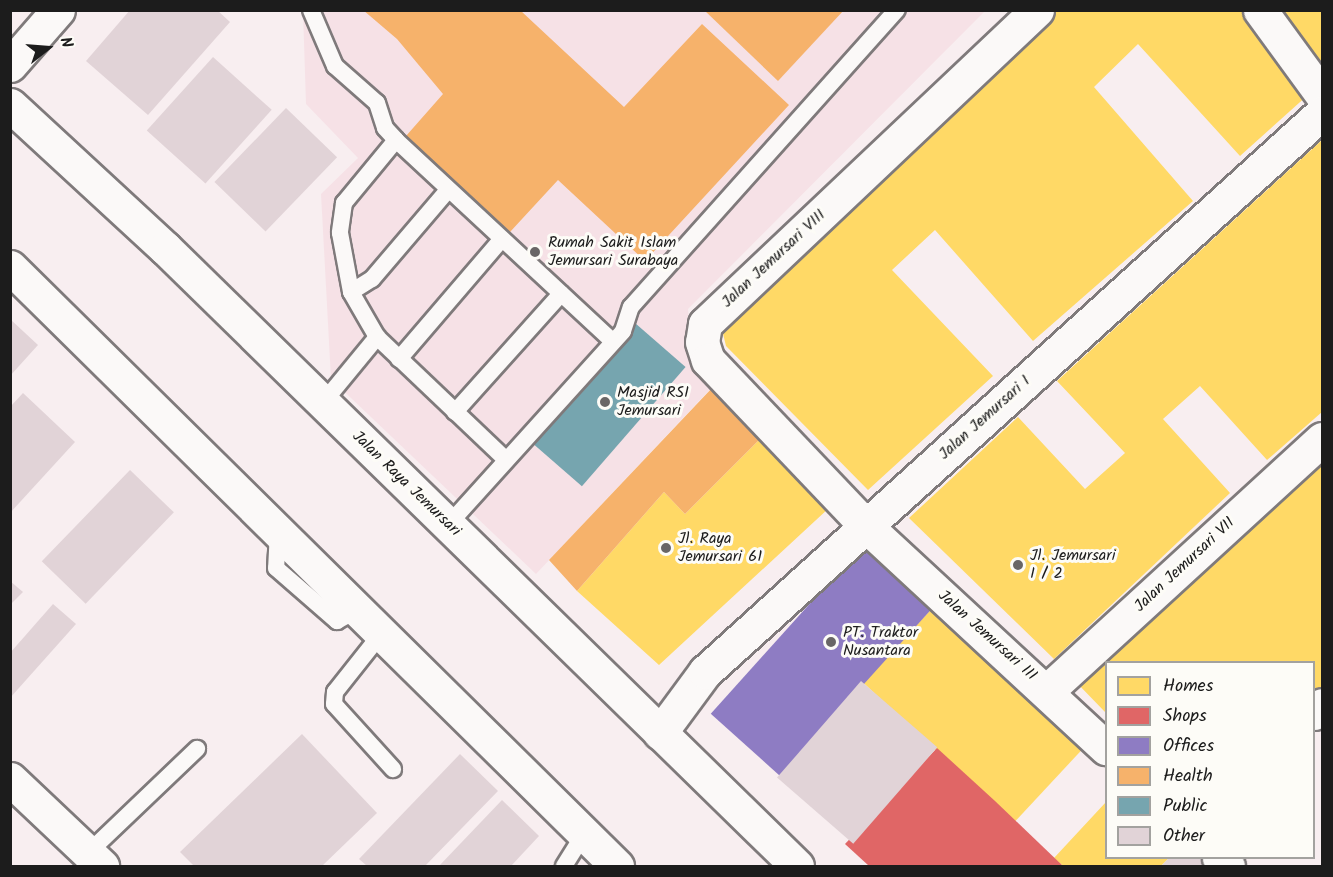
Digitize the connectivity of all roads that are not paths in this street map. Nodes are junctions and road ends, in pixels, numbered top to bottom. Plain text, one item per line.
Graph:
1 (58, 10) edge
2 (311, 10) edge
3 (897, 10) edge
4 (1037, 10) edge
5 (1260, 10) edge
6 (10, 65) edge
7 (1323, 95) edge
8 (10, 105) edge
9 (1323, 113) edge
10 (396, 140) junction
11 (448, 190) junction
12 (502, 239) junction
13 (10, 267) edge
14 (351, 292) junction
15 (561, 294) junction
16 (377, 337) junction
17 (613, 342) junction
18 (399, 359) junction
19 (322, 404) junction
20 (455, 412) junction
21 (1323, 439) edge
22 (505, 459) junction
23 (448, 525) junction
24 (866, 526) junction
25 (381, 634) junction
26 (1047, 691) junction
27 (660, 733) junction
28 (1105, 746) edge
29 (197, 749) dead end
30 (393, 769) dead end
31 (10, 779) edge
32 (585, 833) junction
33 (95, 860) edge
34 (564, 867) edge
35 (617, 867) edge
36 (797, 867) edge

1 - 6 street
2 - 10 lane
3 - 17 lane
4 - 24 street, Jalan Jemursari VIII
5 - 7 street
8 - 19 street, Jalan Raya Jemursari
9 - 24 street, Jalan Jemursari I
10 - 11 lane
10 - 14 lane
11 - 12 lane
11 - 14 lane
12 - 15 lane
12 - 18 lane
13 - 25 street
14 - 16 lane
15 - 17 lane
15 - 20 lane
16 - 18 lane
16 - 19 lane
17 - 22 lane
18 - 20 lane
19 - 23 street, Jalan Raya Jemursari
20 - 22 lane
21 - 26 street, Jalan Jemursari VII
22 - 23 lane
23 - 27 street, Jalan Raya Jemursari
24 - 26 street, Jalan Jemursari III
24 - 27 street, Jalan Jemursari I
25 - 30 lane
25 - 32 street
26 - 28 street, Jalan Jemursari III
27 - 36 street, Jalan Raya Jemursari
29 - 33 lane
31 - 33 street
32 - 34 lane
32 - 35 street

